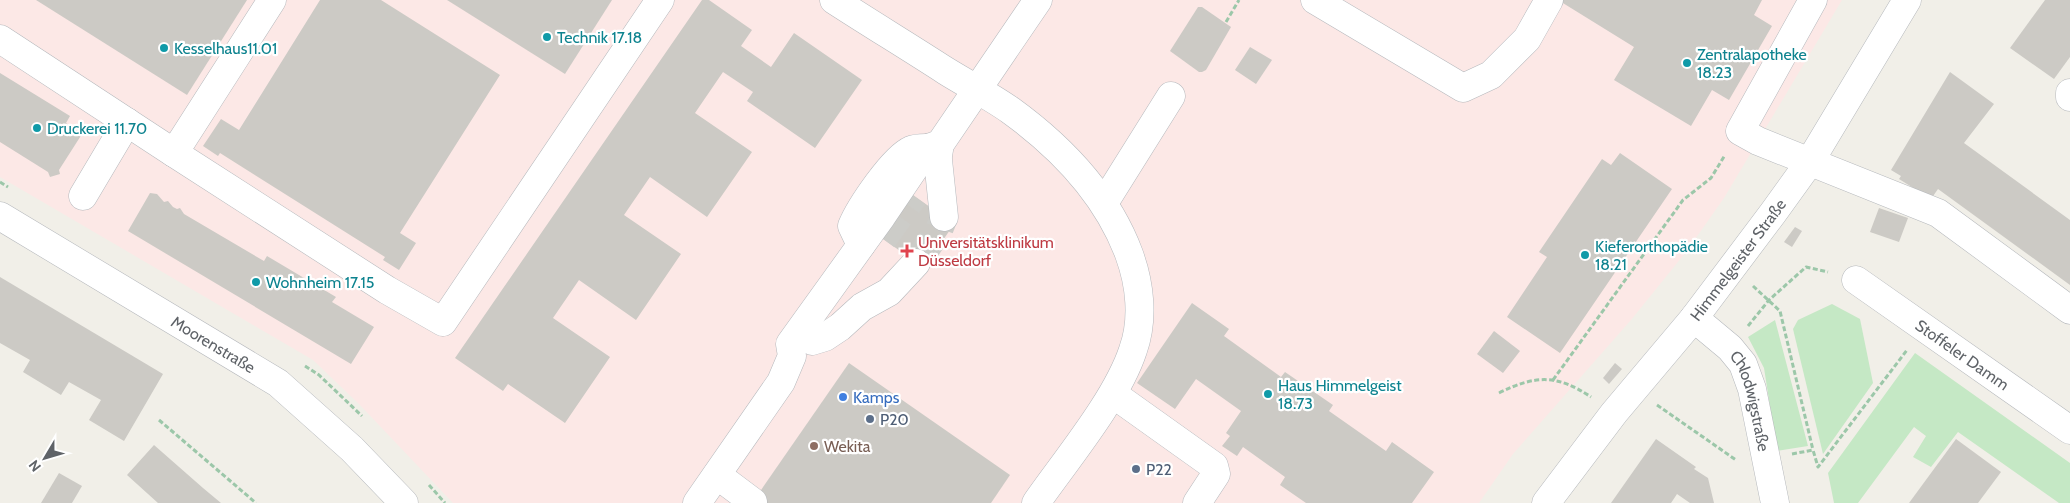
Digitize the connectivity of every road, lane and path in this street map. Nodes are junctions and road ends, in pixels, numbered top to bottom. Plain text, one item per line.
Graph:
1 (272, 0) edge
2 (660, 0) edge
3 (834, 0) edge
4 (1038, 0) edge
5 (1239, 0) edge
6 (1315, 0) edge
7 (1549, 0) edge
8 (1813, 0) edge
9 (1907, 0) edge
10 (1226, 22) dead end
11 (0, 39) edge
12 (978, 90) junction
13 (2070, 93) edge
14 (1171, 96) dead end
15 (2070, 97) edge
16 (128, 122) junction
17 (1740, 130) junction
18 (935, 151) junction
19 (174, 152) junction
20 (1809, 162) junction
21 (84, 196) dead end
22 (914, 196) tunnel mouth
23 (1104, 203) junction
24 (0, 216) edge
25 (944, 217) tunnel mouth
26 (916, 263) tunnel mouth
27 (1731, 268) junction
28 (1856, 280) joint
29 (1769, 300) junction
30 (2070, 310) edge
31 (1694, 318) junction
32 (1924, 327) junction
33 (802, 348) junction
34 (1730, 348) junction
35 (1552, 380) junction
36 (1634, 390) junction
37 (1499, 393) dead end
38 (1113, 394) junction
39 (1614, 413) junction
40 (159, 420) dead end
41 (2070, 430) edge
42 (1813, 450) junction
43 (1765, 459) junction
44 (717, 475) junction
45 (753, 502) edge
46 (256, 503) edge
47 (404, 503) edge
48 (697, 503) edge
49 (1036, 503) edge
50 (1197, 503) edge
51 (1546, 503) edge
52 (1775, 503) edge

1 - 19 street
2 - 19 street
3 - 12 street
4 - 12 street
5 - 10 path
6 - 7 street
8 - 17 street
9 - 20 street, Himmelgeister Straße
11 - 16 street
12 - 18 street
12 - 23 street
13 - 15 street
14 - 23 street
16 - 19 street
16 - 21 street
17 - 20 street
17 - 35 path
18 - 22 street
18 - 25 street
18 - 33 street
20 - 27 street, Himmelgeister Straße
20 - 30 street
23 - 38 street
24 - 47 street, Moorenstraße
26 - 33 street
27 - 29 path
27 - 31 street, Himmelgeister Straße
28 - 29 path
28 - 32 street, Stoffeler Damm
29 - 34 path
29 - 42 path
31 - 34 street, Chlodwigstraße
31 - 36 street, Himmelgeister Straße
32 - 41 street, Stoffeler Damm
32 - 42 path
33 - 44 street
34 - 43 street, Chlodwigstraße
35 - 37 path
35 - 39 path
36 - 39 street, Himmelgeister Straße
36 - 43 path
38 - 49 street
38 - 50 street
39 - 51 street, Himmelgeister Straße
40 - 46 path
42 - 43 path
43 - 52 street, Chlodwigstraße
44 - 45 street
44 - 48 street

